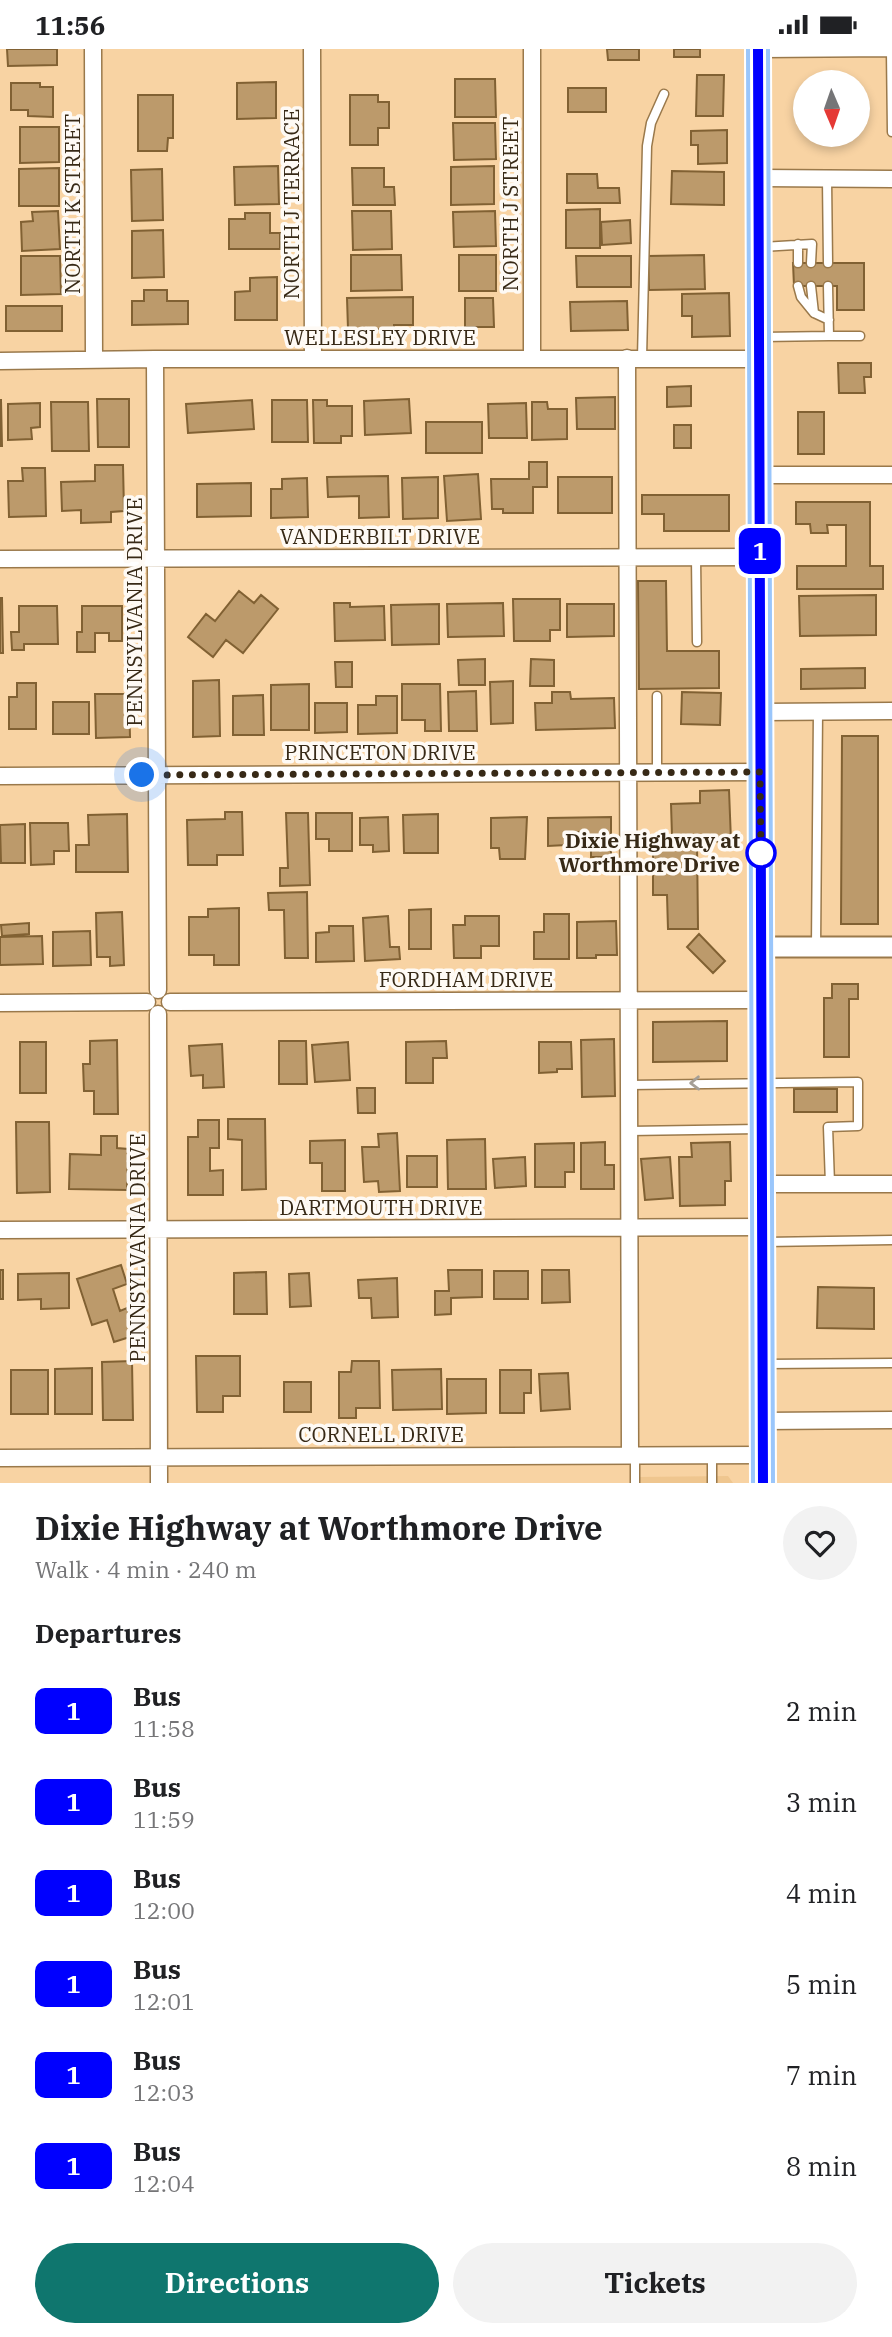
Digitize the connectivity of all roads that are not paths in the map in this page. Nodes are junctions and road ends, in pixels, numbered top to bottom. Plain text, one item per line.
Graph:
1 (93, 49) edge
2 (312, 49) edge
3 (532, 49) edge
4 (758, 51) edge
5 (664, 94) dead end
6 (892, 132) edge
7 (758, 178) junction
8 (827, 179) junction
9 (892, 179) edge
10 (798, 244) junction
11 (812, 244) junction
12 (828, 244) junction
13 (758, 247) junction
14 (798, 263) dead end
15 (811, 263) dead end
16 (828, 263) dead end
17 (798, 286) dead end
18 (811, 286) dead end
19 (828, 286) dead end
20 (814, 313) junction
21 (829, 320) junction
22 (829, 336) junction
23 (860, 336) dead end
24 (760, 348) junction
25 (532, 358) junction
26 (634, 358) junction
27 (155, 359) junction
28 (313, 359) junction
29 (94, 360) junction
30 (0, 361) edge
31 (759, 475) junction
32 (892, 475) edge
33 (627, 557) junction
34 (696, 557) junction
35 (760, 557) junction
36 (0, 559) edge
37 (156, 559) junction
38 (697, 642) dead end
39 (657, 696) dead end
40 (892, 711) edge
41 (760, 712) junction
42 (818, 712) junction
43 (628, 772) junction
44 (657, 772) junction
45 (760, 772) junction
46 (157, 775) junction
47 (0, 776) edge
48 (761, 947) junction
49 (816, 947) junction
50 (892, 947) edge
51 (629, 1000) junction
52 (761, 1000) junction
53 (158, 1002) junction
54 (0, 1003) edge
55 (761, 1083) junction
56 (629, 1085) junction
57 (762, 1129) junction
58 (629, 1131) junction
59 (762, 1184) junction
60 (830, 1184) junction
61 (892, 1184) edge
62 (629, 1227) junction
63 (0, 1230) edge
64 (159, 1230) junction
65 (762, 1234) junction
66 (892, 1240) edge
67 (892, 1363) edge
68 (763, 1364) junction
69 (892, 1420) edge
70 (763, 1421) junction
71 (632, 1455) junction
72 (712, 1455) junction
73 (763, 1455) junction
74 (0, 1458) edge
75 (159, 1458) junction
76 (159, 1483) edge
77 (635, 1483) edge
78 (712, 1483) edge
79 (763, 1483) edge

1 - 29 street, NORTH K STREET
2 - 28 street, NORTH J TERRACE
3 - 25 street, NORTH J STREET
4 - 6 lane
4 - 7 main road
5 - 26 lane
7 - 8 street
7 - 13 main road
8 - 9 street
8 - 12 lane
10 - 11 lane
10 - 13 lane
10 - 14 lane
11 - 12 lane
11 - 15 lane
12 - 16 lane
13 - 24 main road
17 - 20 lane
18 - 20 lane
19 - 21 lane
20 - 21 lane
21 - 22 lane
22 - 23 lane
22 - 24 lane
24 - 26 street, WELLESLEY DRIVE
24 - 31 main road
25 - 26 street, WELLESLEY DRIVE
25 - 28 street, WELLESLEY DRIVE
26 - 33 street
27 - 28 street, WELLESLEY DRIVE
27 - 29 street, WELLESLEY DRIVE
27 - 37 street, PENNSYLVANIA DRIVE
29 - 30 street, WELLESLEY DRIVE
31 - 32 street
31 - 35 main road
33 - 34 street, VANDERBILT DRIVE
33 - 37 street, VANDERBILT DRIVE
33 - 43 street
34 - 35 street, VANDERBILT DRIVE
34 - 38 lane
35 - 41 main road
36 - 37 street, VANDERBILT DRIVE
37 - 46 street, PENNSYLVANIA DRIVE
39 - 44 lane
40 - 42 street
41 - 42 street
41 - 45 main road
42 - 49 lane
43 - 44 street, PRINCETON DRIVE
43 - 46 street, PRINCETON DRIVE
43 - 51 street
44 - 45 street, PRINCETON DRIVE
45 - 48 main road
46 - 47 street, PRINCETON DRIVE
46 - 53 street, PENNSYLVANIA DRIVE
48 - 49 street
48 - 52 main road
49 - 50 street
51 - 52 street, FORDHAM DRIVE
51 - 53 street, FORDHAM DRIVE
51 - 56 street
52 - 55 main road
53 - 54 street, FORDHAM DRIVE
53 - 64 street, PENNSYLVANIA DRIVE
55 -> 56 lane
55 - 57 main road
55 - 60 lane
56 - 58 street
57 - 58 lane
57 - 59 main road
58 - 62 street
59 - 60 street
59 - 65 main road
60 - 61 street
62 - 64 street, DARTMOUTH DRIVE
62 - 65 street, DARTMOUTH DRIVE
62 - 71 street
63 - 64 street, DARTMOUTH DRIVE
64 - 75 street, PENNSYLVANIA DRIVE
65 - 66 lane
65 - 68 main road
67 - 68 lane
68 - 70 main road
69 - 70 street
70 - 73 main road
71 - 72 street, CORNELL DRIVE
71 - 75 street, CORNELL DRIVE
71 - 77 lane
72 - 73 street, CORNELL DRIVE
72 - 78 lane
73 - 79 main road
74 - 75 street, CORNELL DRIVE
75 - 76 street, PENNSYLVANIA DRIVE

